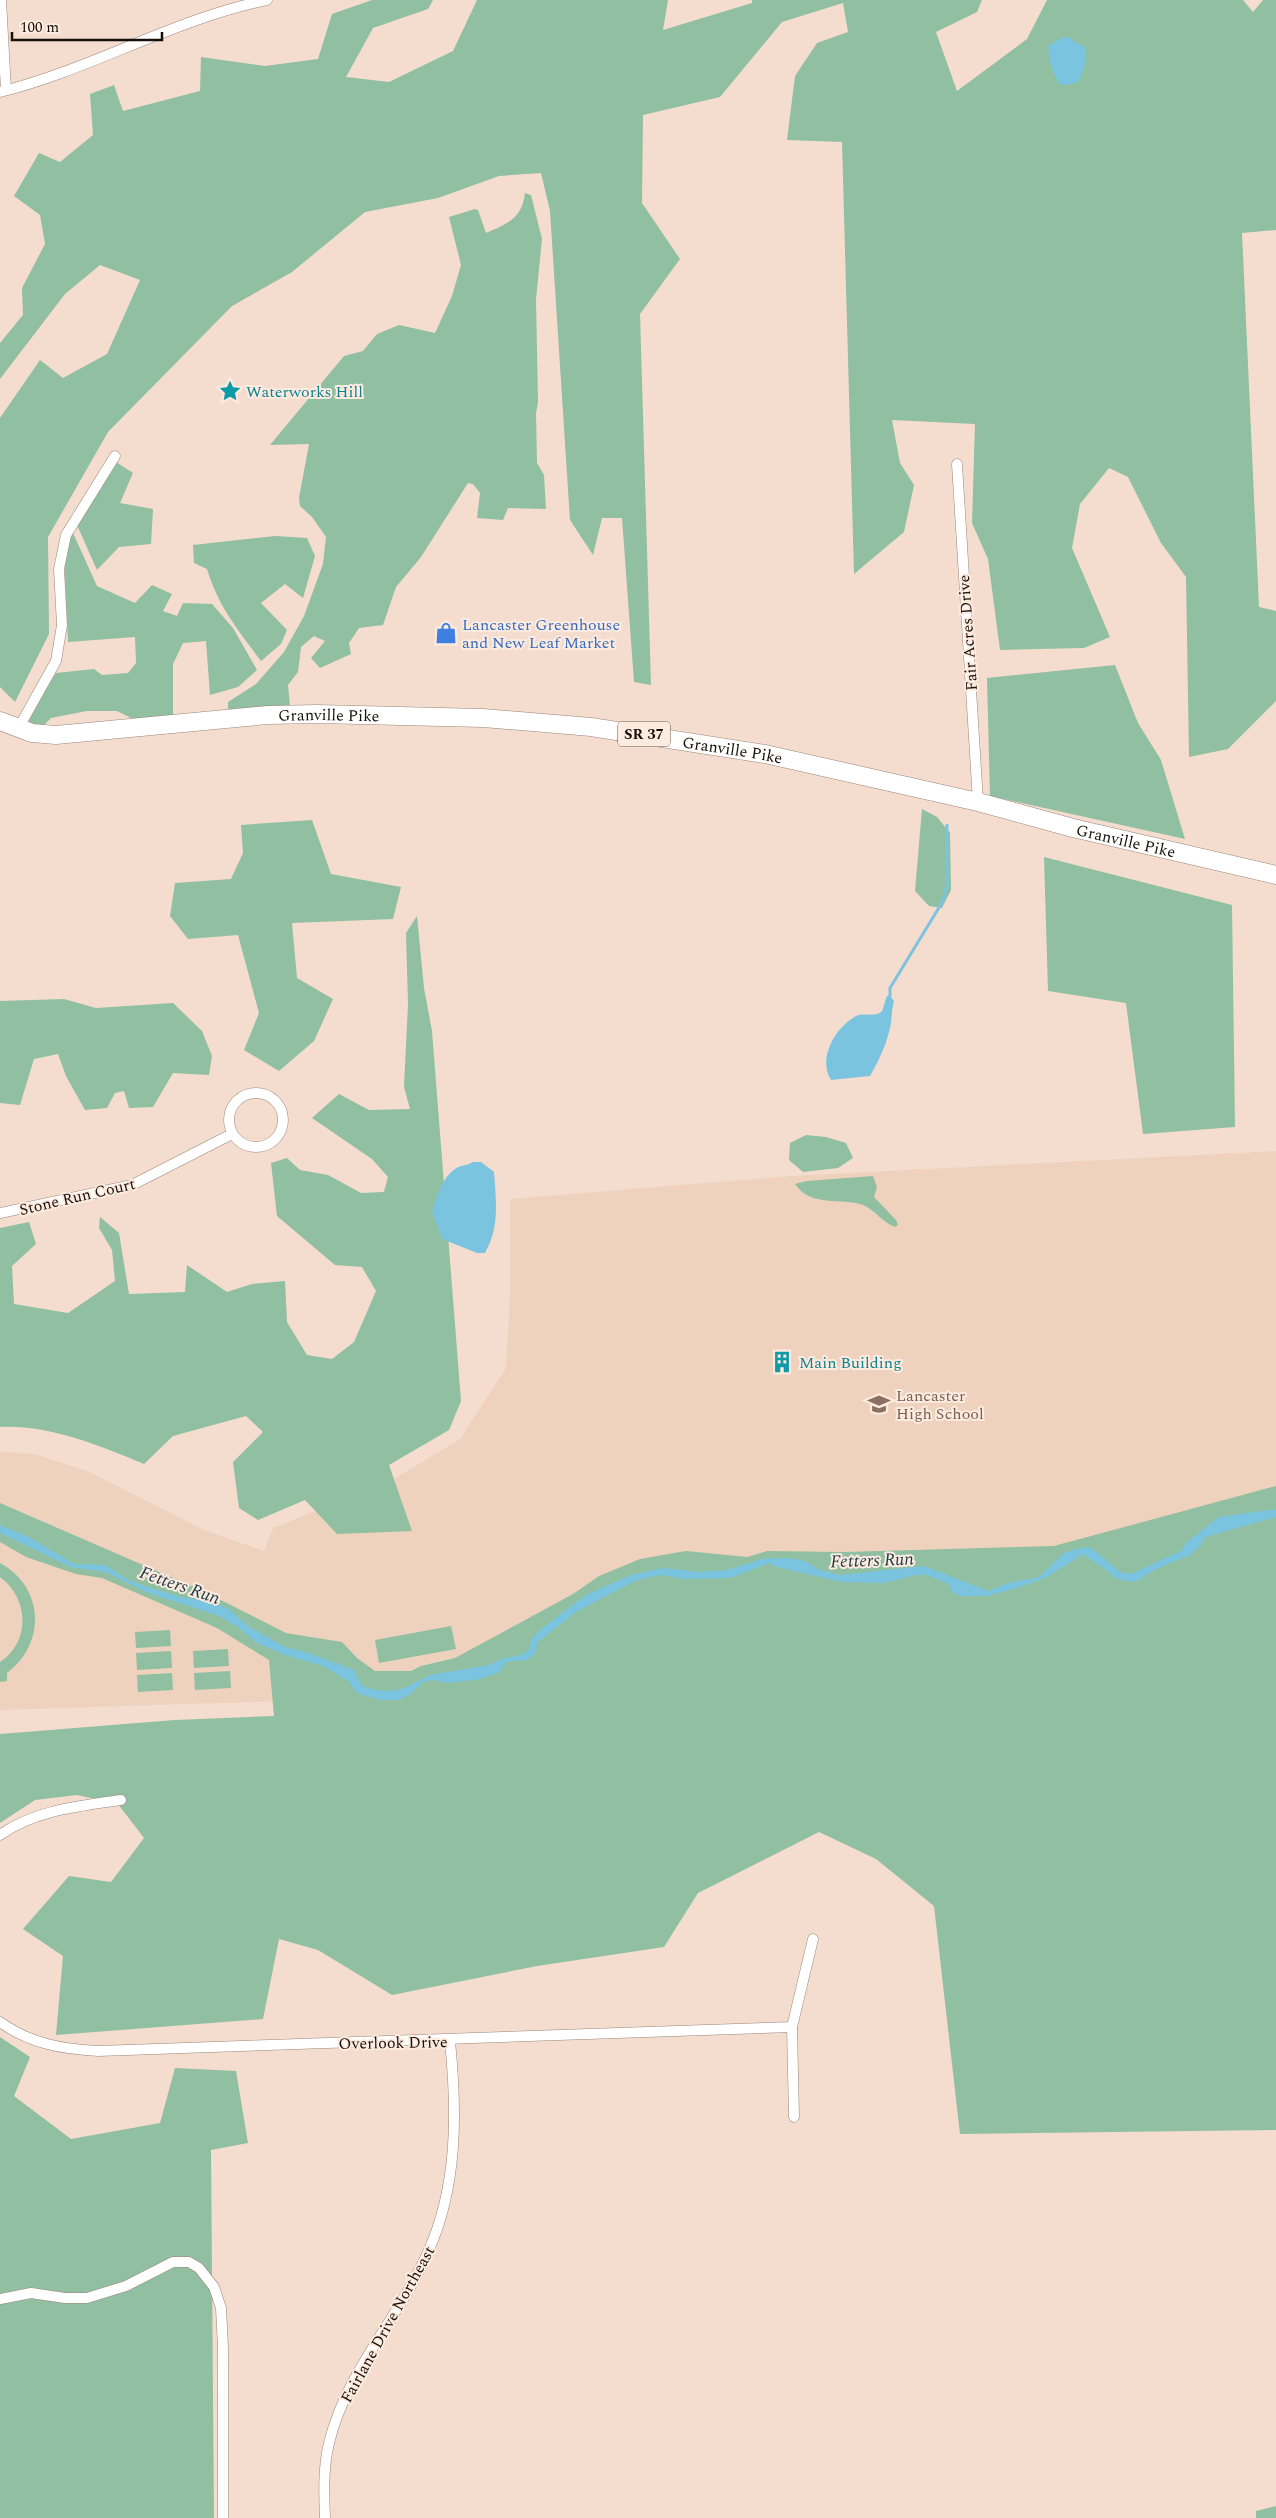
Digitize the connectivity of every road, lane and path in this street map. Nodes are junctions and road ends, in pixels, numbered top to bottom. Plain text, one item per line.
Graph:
1 (1, 0) edge
2 (267, 0) edge
3 (3, 91) edge
4 (115, 456) dead end
5 (957, 464) dead end
6 (0, 721) edge
7 (18, 729) junction
8 (978, 802) junction
9 (1276, 875) edge
10 (232, 1134) junction
11 (0, 1213) edge
12 (122, 1800) dead end
13 (0, 1835) edge
14 (813, 1939) dead end
15 (0, 2022) edge
16 (792, 2027) junction
17 (450, 2041) junction
18 (794, 2117) dead end
19 (0, 2299) edge
20 (223, 2518) edge
21 (325, 2518) edge

1 - 3 street
2 - 3 street
4 - 7 street
5 - 8 street, Fair Acres Drive
6 - 7 highway, Granville Pike / SR 37
7 - 8 highway, Granville Pike / SR 37
8 - 9 highway, Granville Pike / SR 37
10 - 10 street
10 - 11 street, Stone Run Court
12 - 13 street
14 - 16 street
15 - 17 street, Overlook Drive
16 - 17 street, Overlook Drive
16 - 18 street
17 - 21 street, Fairlane Drive Northeast
19 - 20 street

